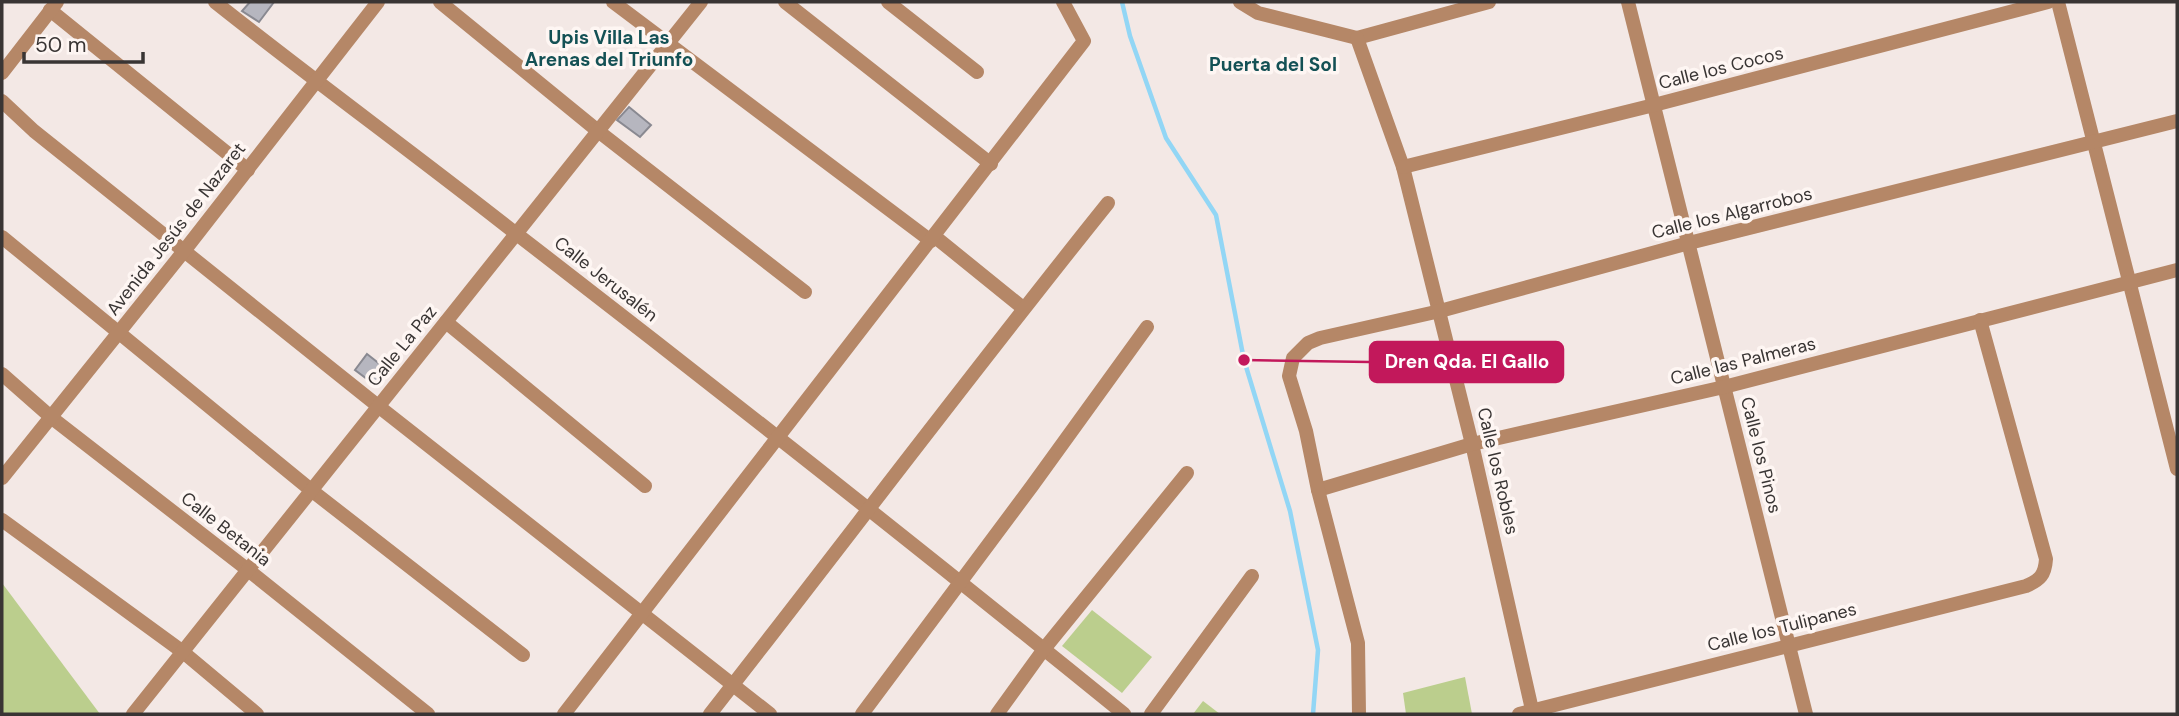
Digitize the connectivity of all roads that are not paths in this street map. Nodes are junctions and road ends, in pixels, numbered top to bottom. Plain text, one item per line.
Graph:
1 (378, 2) edge
2 (440, 2) edge
3 (612, 2) edge
4 (701, 2) edge
5 (888, 2) edge
6 (1063, 2) edge
7 (1240, 2) edge
8 (1489, 2) edge
9 (1629, 2) edge
10 (2048, 2) edge
11 (2058, 2) edge
12 (788, 3) edge
13 (222, 4) edge
14 (54, 6) edge
15 (1357, 38) junction
16 (668, 45) junction
17 (2, 72) edge
18 (976, 72) dead end
19 (316, 82) junction
20 (2, 101) edge
21 (1654, 105) junction
22 (2177, 121) edge
23 (598, 131) junction
24 (2093, 141) junction
25 (991, 164) junction
26 (1404, 167) junction
27 (248, 170) junction
28 (1108, 203) dead end
29 (516, 233) junction
30 (2, 237) edge
31 (932, 239) junction
32 (1689, 243) junction
33 (184, 251) junction
34 (2177, 270) edge
35 (2128, 282) junction
36 (805, 292) dead end
37 (1023, 308) junction
38 (1440, 311) junction
39 (1980, 320) junction
40 (446, 322) junction
41 (1147, 327) dead end
42 (119, 334) junction
43 (2, 374) edge
44 (1724, 387) junction
45 (378, 407) junction
46 (52, 418) junction
47 (778, 439) junction
48 (1472, 444) junction
49 (2177, 469) edge
50 (1187, 472) dead end
51 (2, 478) edge
52 (645, 486) dead end
53 (312, 490) junction
54 (1318, 490) junction
55 (870, 511) junction
56 (2, 520) edge
57 (248, 570) junction
58 (1252, 576) dead end
59 (961, 583) junction
60 (642, 614) junction
61 (1788, 644) junction
62 (1044, 649) junction
63 (183, 652) junction
64 (523, 654) dead end
65 (733, 685) junction
66 (1528, 713) edge
67 (133, 714) edge
68 (257, 714) edge
69 (428, 714) edge
70 (564, 714) edge
71 (710, 714) edge
72 (770, 714) edge
73 (862, 714) edge
74 (997, 714) edge
75 (1124, 714) edge
76 (1150, 714) edge
77 (1359, 714) edge
78 (1806, 714) edge

1 - 19 street, Avenida Jesús de Nazaret
2 - 23 street
3 - 16 street
4 - 16 street, Calle La Paz
5 - 18 street
6 - 25 street
7 - 15 street
8 - 15 street
9 - 21 street, Calle los Pinos
10 - 21 street, Calle los Cocos
11 - 24 street
12 - 25 street
13 - 19 street, Calle Jerusalén
14 - 17 street
14 - 27 street
15 - 26 street, Calle los Robles
16 - 23 street, Calle La Paz
16 - 31 street
19 - 27 street, Avenida Jesús de Nazaret
19 - 29 street, Calle Jerusalén
20 - 33 street
21 - 26 street, Calle los Cocos
21 - 32 street, Calle los Pinos
22 - 24 street, Calle los Algarrobos
23 - 29 street, Calle La Paz
23 - 36 street
24 - 32 street, Calle los Algarrobos
24 - 35 street
25 - 31 street
26 - 38 street, Calle los Robles
27 - 33 street, Avenida Jesús de Nazaret
28 - 37 street
29 - 40 street, Calle La Paz
29 - 47 street, Calle Jerusalén
30 - 42 street
31 - 37 street
31 - 47 street
32 - 38 street, Calle los Algarrobos
32 - 44 street, Calle los Pinos
33 - 42 street, Avenida Jesús de Nazaret
33 - 45 street
34 - 35 street, Calle las Palmeras
35 - 39 street, Calle las Palmeras
35 - 49 street
37 - 55 street
38 - 48 street, Calle los Robles
38 - 54 street, Calle los Algarrobos
39 - 44 street, Calle las Palmeras
39 - 61 street, Calle los Tulipanes
40 - 45 street, Calle La Paz
40 - 52 street
41 - 59 street
42 - 46 street, Avenida Jesús de Nazaret
42 - 53 street
43 - 46 street, Calle Betania
44 - 48 street, Calle las Palmeras
44 - 61 street, Calle los Pinos
45 - 53 street, Calle La Paz
45 - 60 street
46 - 51 street, Avenida Jesús de Nazaret
46 - 57 street, Calle Betania
47 - 55 street, Calle Jerusalén
47 - 60 street
48 - 54 street, Calle las Palmeras
48 - 66 street, Calle los Robles
50 - 62 street
53 - 57 street, Calle La Paz
53 - 64 street
54 - 77 street
55 - 59 street, Calle Jerusalén
55 - 65 street
56 - 63 street
57 - 63 street, Calle La Paz
57 - 69 street, Calle Betania
58 - 76 street
59 - 62 street, Calle Jerusalén
59 - 73 street
60 - 65 street
60 - 70 street
61 - 66 street, Calle los Tulipanes
61 - 78 street, Calle los Pinos
62 - 74 street
62 - 75 street, Calle Jerusalén
63 - 67 street, Calle La Paz
63 - 68 street
65 - 71 street
65 - 72 street

